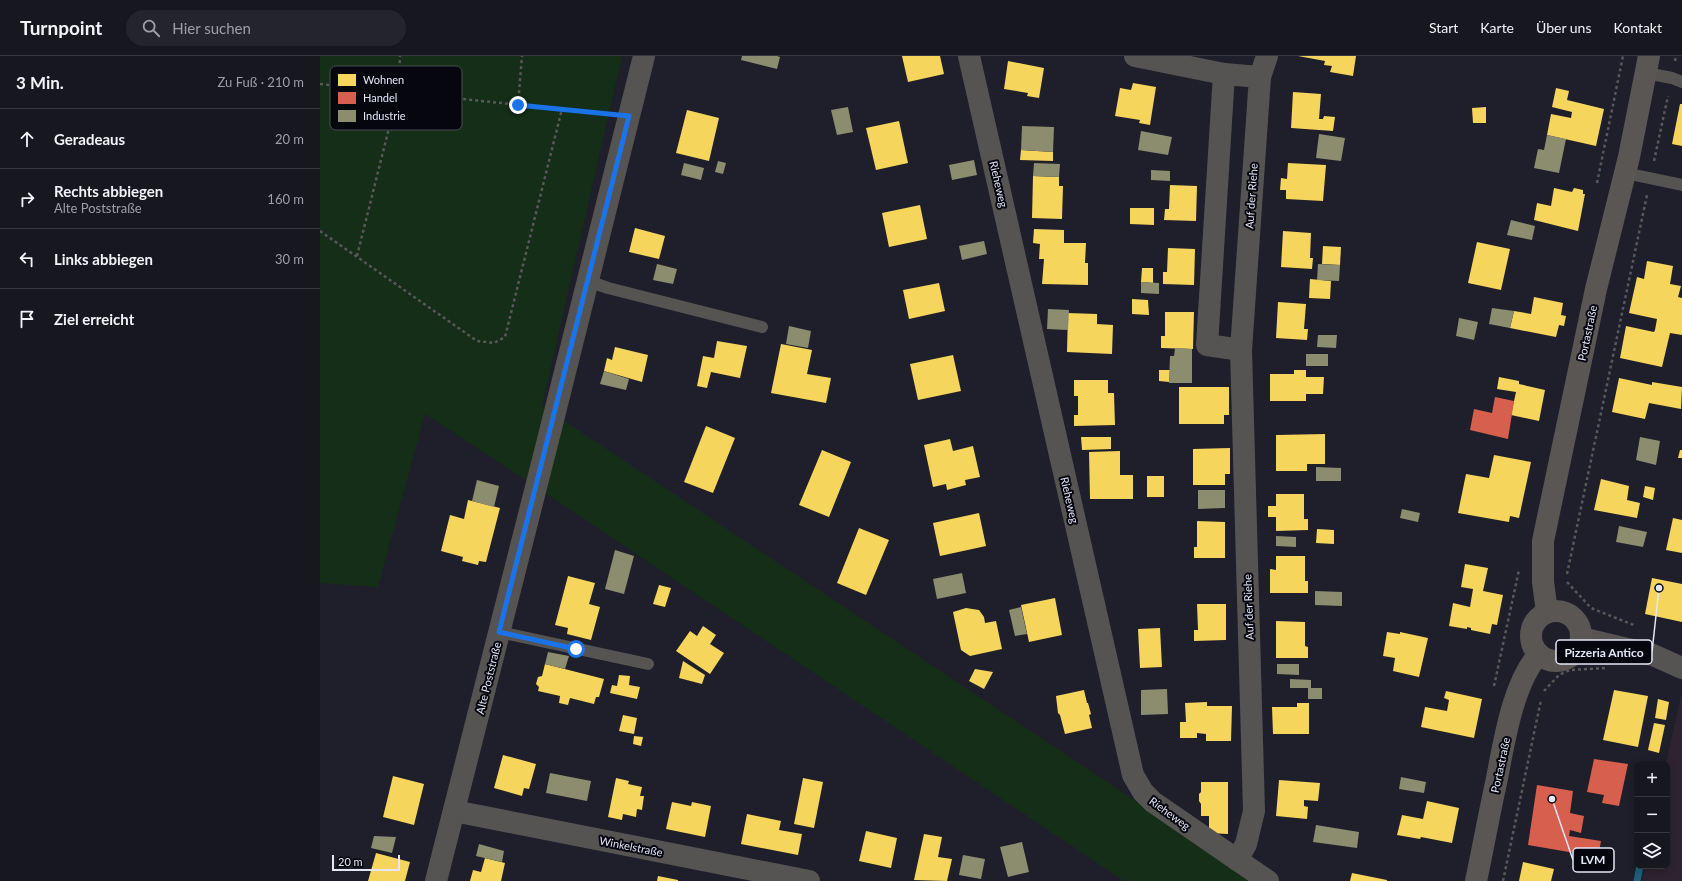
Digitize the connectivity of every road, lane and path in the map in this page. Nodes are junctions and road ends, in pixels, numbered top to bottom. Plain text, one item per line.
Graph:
1 (400, 56) edge
2 (522, 56) edge
3 (644, 56) edge
4 (969, 56) edge
5 (1135, 56) edge
6 (1267, 56) edge
7 (1676, 56) edge
8 (1648, 65) edge
9 (399, 66) edge
10 (1224, 74) junction
11 (1260, 77) junction
12 (1677, 80) edge
13 (320, 84) edge
14 (330, 85) edge
15 (462, 99) edge
16 (518, 105) junction
17 (562, 110) junction
18 (629, 116) junction
19 (389, 130) edge
20 (1625, 173) junction
21 (1650, 178) junction
22 (1682, 185) edge
23 (320, 231) edge
24 (358, 256) junction
25 (588, 282) junction
26 (762, 327) dead end
27 (1240, 350) junction
28 (1547, 612) junction
29 (1643, 629) dead end
30 (499, 632) junction
31 (1581, 638) junction
32 (1539, 654) junction
33 (648, 664) dead end
34 (1611, 668) dead end
35 (1682, 668) edge
36 (454, 811) junction
37 (1237, 860) junction
38 (436, 881) edge
39 (809, 881) edge
40 (1268, 881) edge
41 (1476, 881) edge
42 (1503, 881) edge

1 - 9 path
2 - 16 path
3 - 18 street, Alte Poststraße
4 - 37 street, Rieheweg
5 - 10 street
6 - 11 street, Auf der Riehe
7 - 12 path
8 - 12 lane
8 - 20 main road, Portastraße
10 - 11 street
10 - 27 street
11 - 27 street, Auf der Riehe
12 - 21 path
13 - 14 path
15 - 16 path
16 - 17 path
17 - 18 path
17 - 24 path
18 - 25 street, Alte Poststraße
19 - 24 path
20 - 21 lane
20 - 28 main road, Portastraße
21 - 22 lane
21 - 29 path
23 - 24 path
25 - 26 lane
25 - 30 street, Alte Poststraße
27 - 37 street, Auf der Riehe
28 - 31 main road
28 - 32 main road
30 - 33 lane
30 - 36 street, Alte Poststraße
31 - 32 main road
31 - 35 street
32 - 41 main road, Portastraße
34 - 42 path
36 - 38 street, Alte Poststraße
36 - 39 street, Winkelstraße
37 - 40 street, Rieheweg

